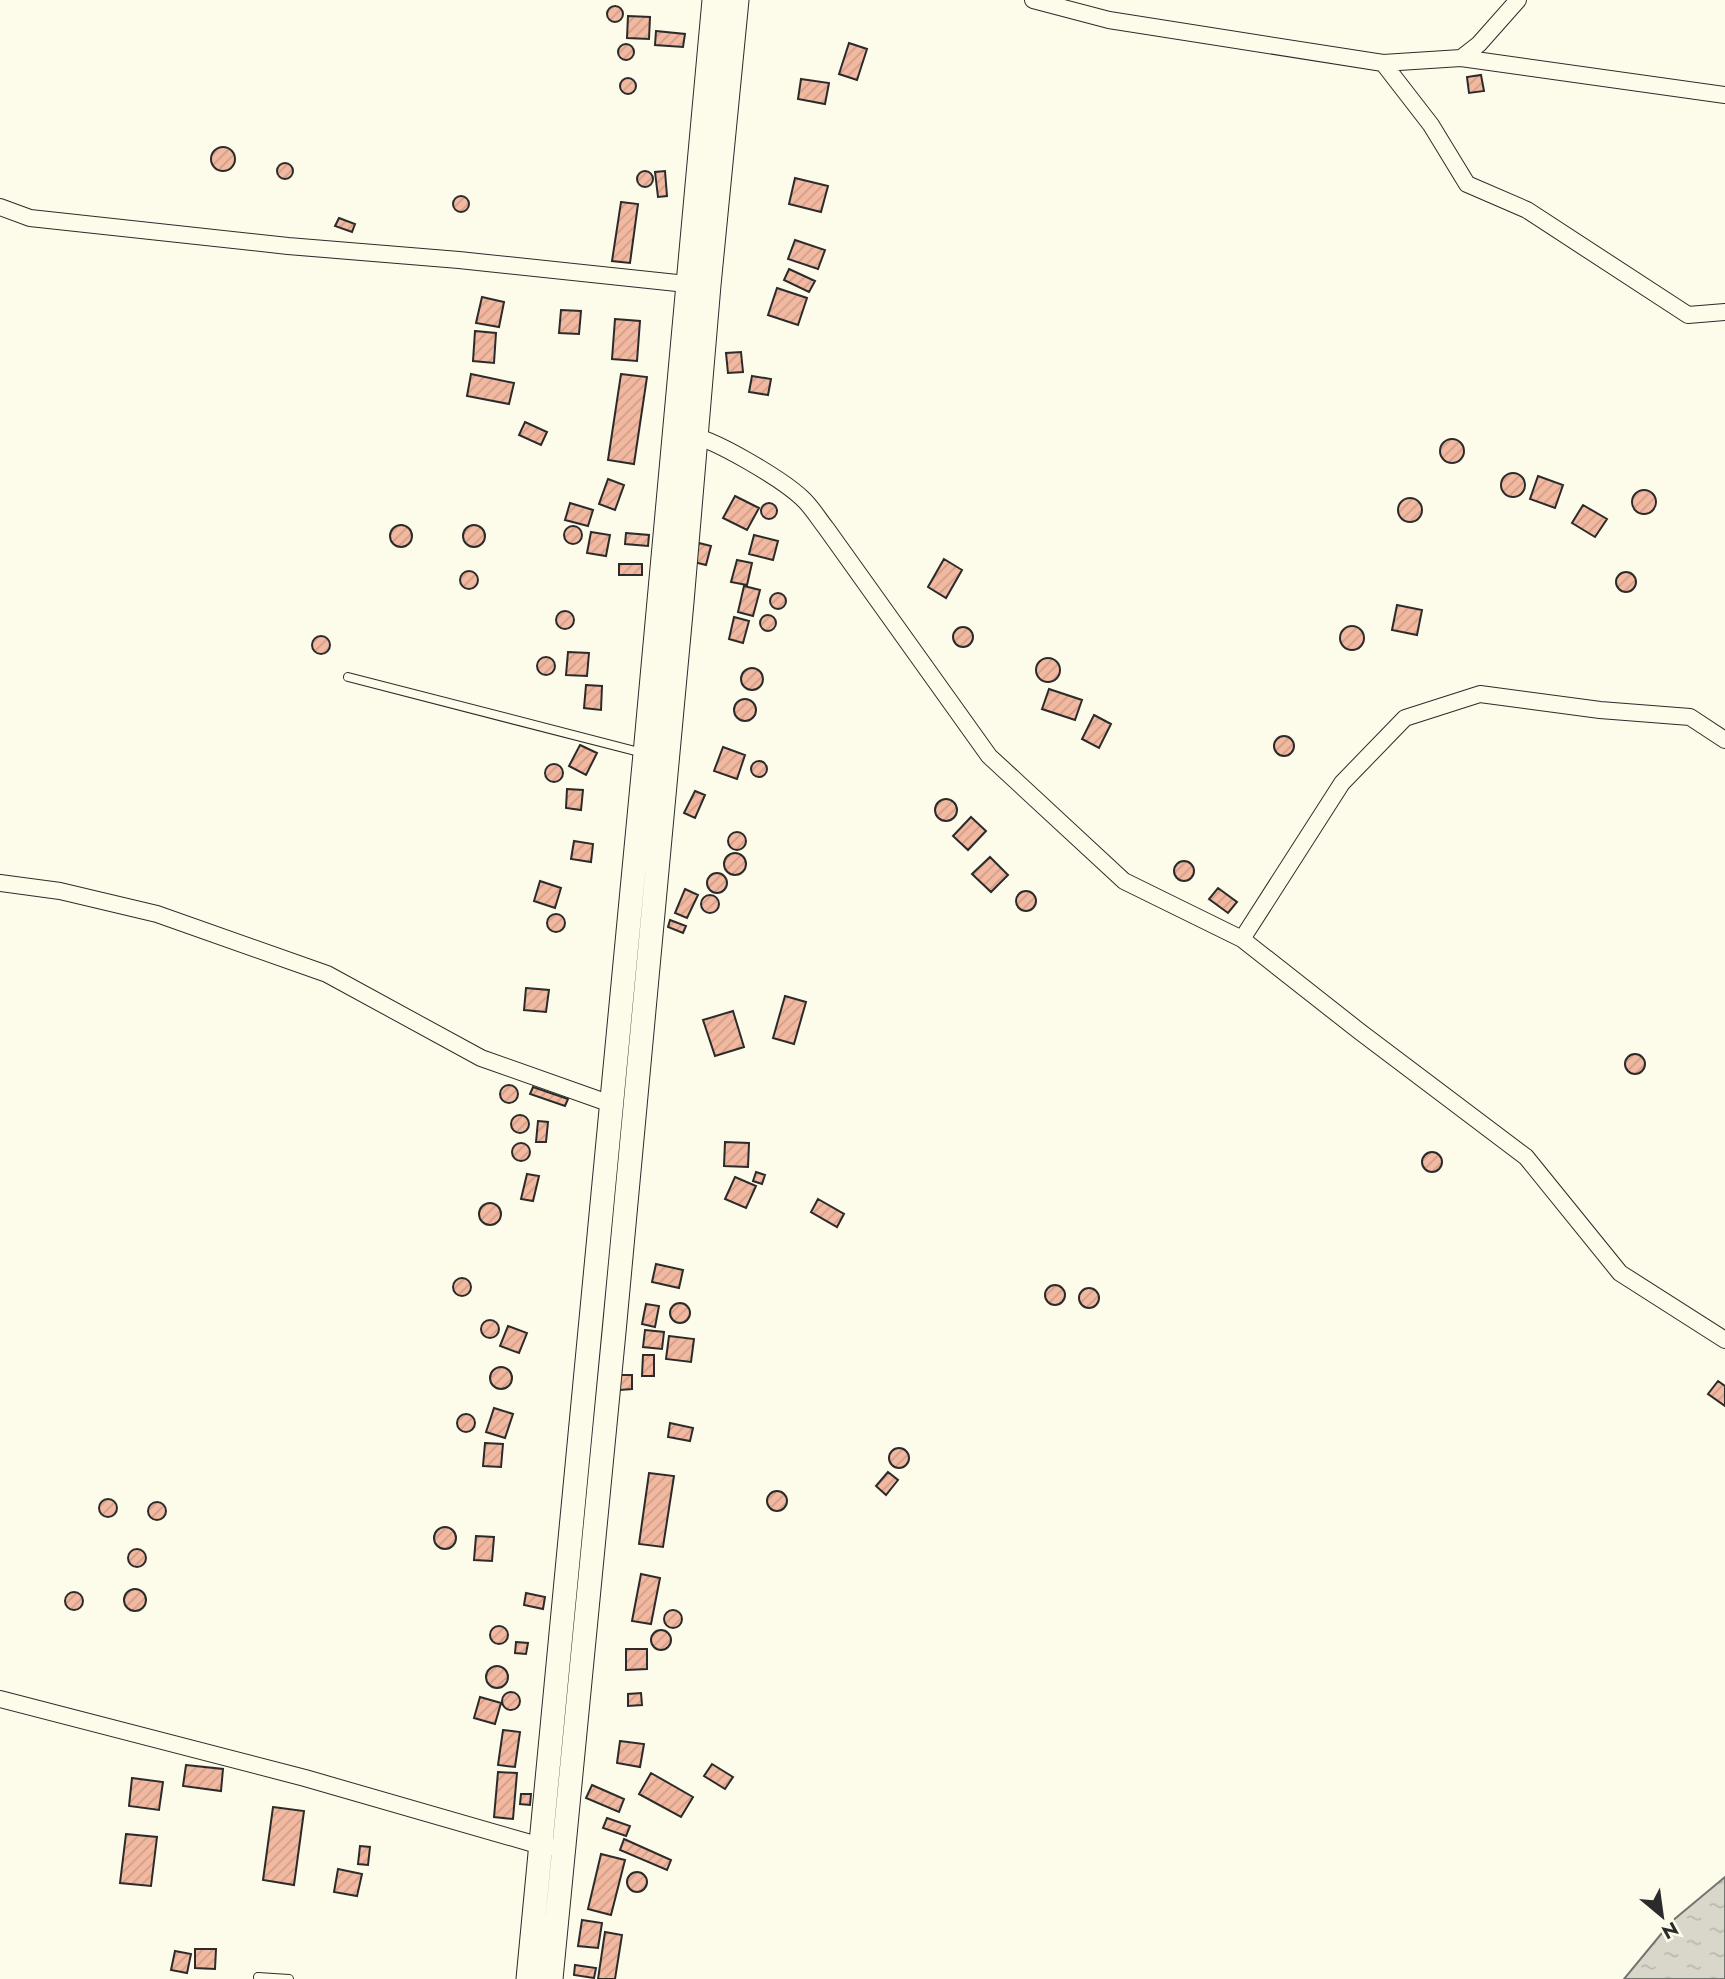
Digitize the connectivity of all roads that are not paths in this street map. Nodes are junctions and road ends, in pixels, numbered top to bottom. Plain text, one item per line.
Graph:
1 (714, 0) edge
2 (737, 0) edge
3 (1033, 0) edge
4 (1518, 0) edge
5 (1461, 58) junction
6 (1382, 64) junction
7 (1725, 95) edge
8 (0, 207) edge
9 (699, 285) junction
10 (1725, 312) edge
11 (685, 435) junction
12 (348, 677) dead end
13 (1725, 740) edge
14 (645, 754) junction
15 (0, 883) edge
16 (1242, 939) junction
17 (611, 1104) junction
18 (1725, 1340) edge
19 (0, 1699) edge
20 (552, 1847) junction
21 (258, 1977) dead end
22 (289, 1979) edge
23 (528, 1979) edge
24 (551, 1979) edge

1 - 9 main road
2 - 9 main road
3 - 6 street
4 - 5 street
5 - 6 street
5 - 7 street
6 - 10 street
8 - 9 street
9 - 11 main road
11 - 14 main road
11 - 16 street
11 - 20 main road
12 - 14 lane
13 - 16 street
14 - 17 main road
15 - 17 street
16 - 18 street
17 - 20 main road
19 - 20 street
20 - 23 main road
20 - 24 main road
21 - 22 lane

